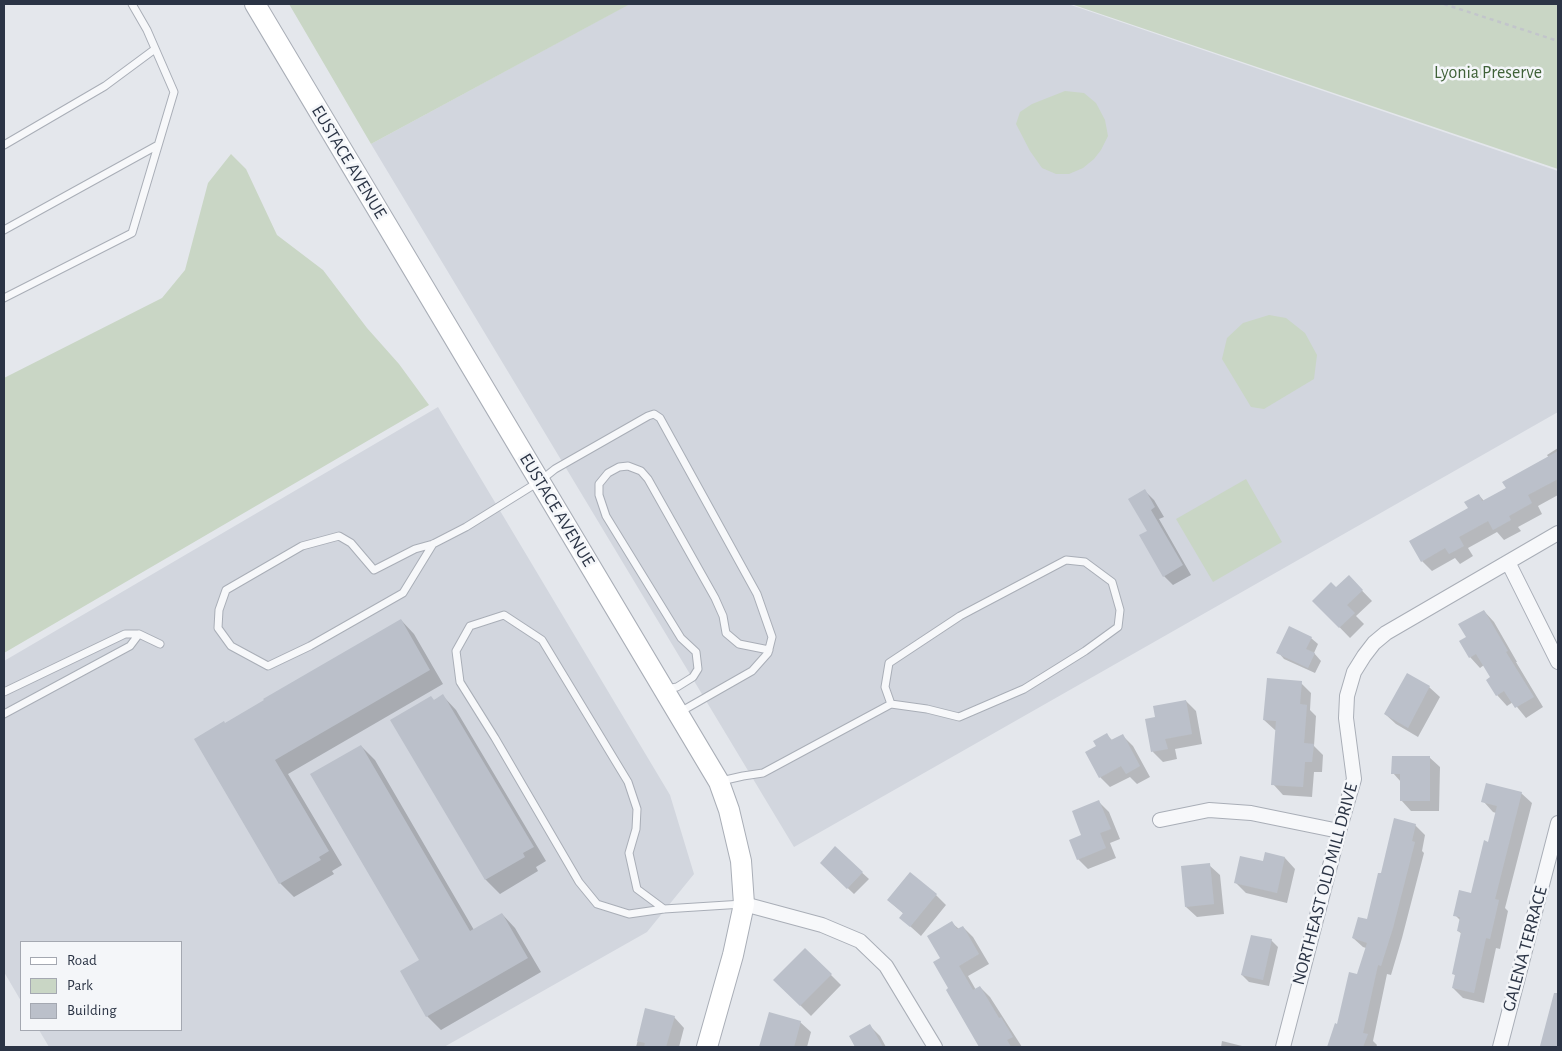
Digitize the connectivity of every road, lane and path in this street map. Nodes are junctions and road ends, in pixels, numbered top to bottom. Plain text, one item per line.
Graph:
1 (132, 4) edge
2 (255, 4) edge
3 (1444, 4) edge
4 (1558, 41) edge
5 (155, 49) junction
6 (158, 145) junction
7 (4, 146) edge
8 (4, 230) edge
9 (4, 298) edge
10 (540, 481) junction
11 (1558, 533) edge
12 (433, 544) junction
13 (1508, 562) junction
14 (139, 634) junction
15 (160, 644) dead end
16 (768, 650) junction
17 (1558, 662) edge
18 (664, 690) junction
19 (4, 692) edge
20 (891, 704) junction
21 (678, 713) junction
22 (4, 714) edge
23 (719, 782) junction
24 (1160, 820) dead end
25 (1558, 823) edge
26 (1339, 832) junction
27 (744, 904) junction
28 (664, 909) junction
29 (707, 1047) edge
30 (935, 1047) edge
31 (1283, 1047) edge
32 (1500, 1047) edge

1 - 5 lane
2 - 10 street, EUSTACE AVENUE
3 - 4 path
5 - 6 lane
5 - 7 lane
6 - 8 lane
6 - 9 lane
10 - 12 lane
10 - 16 lane
10 - 18 street, EUSTACE AVENUE
11 - 13 street, NORTHEAST OLD MILL DRIVE
12 - 12 lane
13 - 17 street
13 - 26 street, NORTHEAST OLD MILL DRIVE
14 - 15 lane
14 - 19 lane
14 - 22 lane
16 - 18 lane
16 - 21 lane
18 - 21 street, EUSTACE AVENUE
20 - 20 lane
20 - 23 lane
21 - 23 street, EUSTACE AVENUE
23 - 27 street, EUSTACE AVENUE
24 - 26 street
25 - 32 street, GALENA TERRACE
26 - 31 street, NORTHEAST OLD MILL DRIVE
27 - 28 lane
27 - 29 street, EUSTACE AVENUE
27 - 30 street
28 - 28 lane

